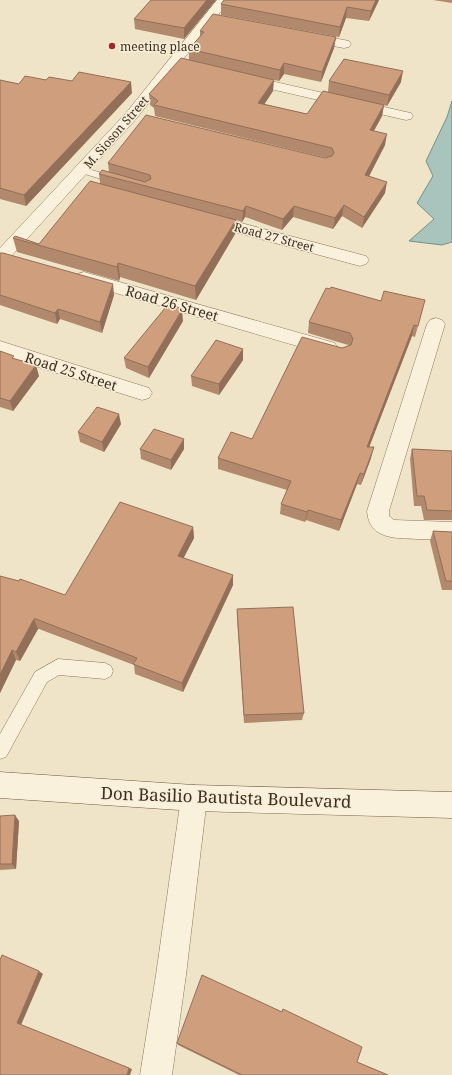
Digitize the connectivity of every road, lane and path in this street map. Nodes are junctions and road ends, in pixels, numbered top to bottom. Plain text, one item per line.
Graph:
1 (224, 0) edge
2 (210, 18) junction
3 (225, 21) edge
4 (292, 34) edge
5 (344, 44) dead end
6 (174, 62) junction
7 (189, 65) edge
8 (236, 76) edge
9 (131, 116) junction
10 (406, 116) dead end
11 (147, 120) edge
12 (82, 170) junction
13 (71, 183) junction
14 (128, 191) joint
15 (191, 215) edge
16 (7, 257) edge
17 (360, 260) dead end
18 (70, 274) edge
19 (436, 324) dead end
20 (0, 348) edge
21 (341, 351) edge
22 (142, 393) dead end
23 (452, 531) edge
24 (104, 671) dead end
25 (0, 752) edge
26 (0, 785) edge
27 (194, 798) junction
28 (452, 805) edge
29 (156, 1075) edge

1 - 2 street, M. Sioson Street
2 - 3 street
2 - 6 street, M. Sioson Street
4 - 5 street
6 - 7 street
6 - 9 street, M. Sioson Street
8 - 10 street
9 - 11 street
9 - 12 street, M. Sioson Street
12 - 13 street, M. Sioson Street
12 - 14 lane
13 - 14 street
13 - 16 street, M. Sioson Street
15 - 17 street, Road 27 Street
18 - 21 street, Road 26 Street
19 - 23 street
20 - 22 street, Road 25 Street
24 - 25 lane
26 - 27 street, Don Basilio Bautista Boulevard
27 - 28 street, Don Basilio Bautista Boulevard
27 - 29 street

